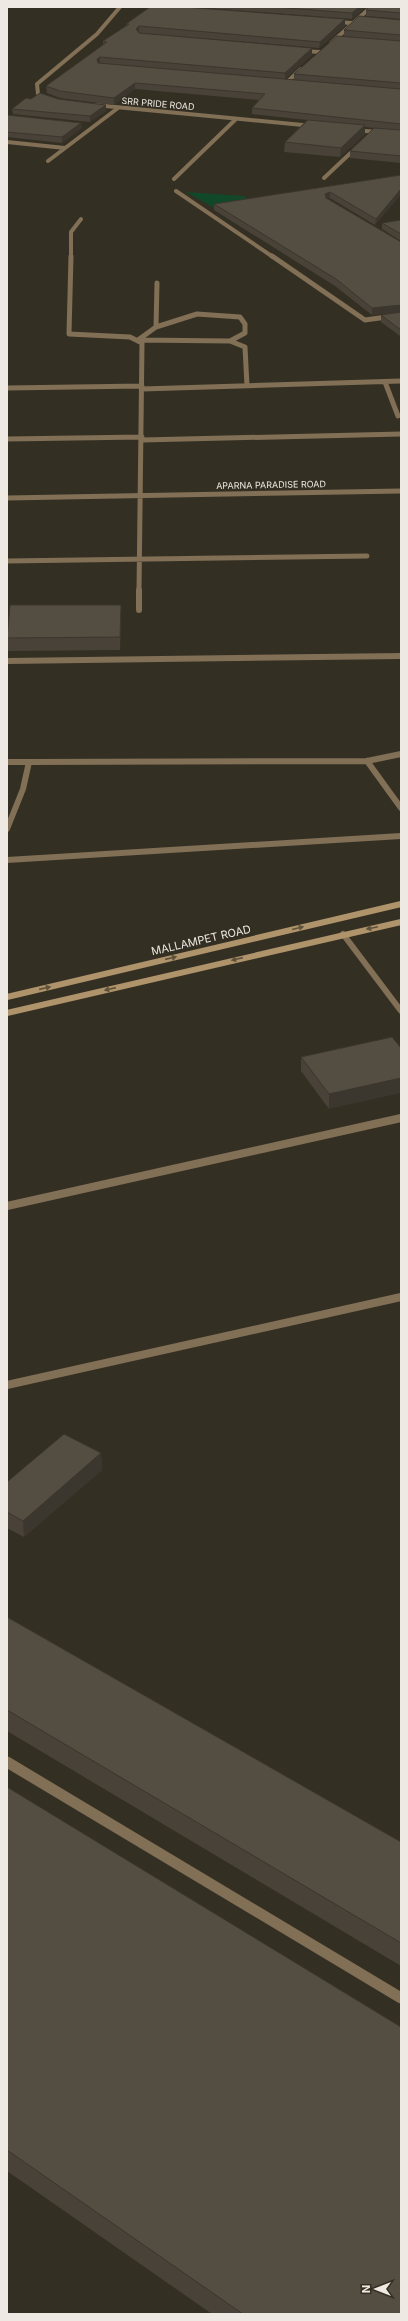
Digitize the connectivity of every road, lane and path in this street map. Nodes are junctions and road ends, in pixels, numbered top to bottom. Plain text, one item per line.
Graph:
1 (120, 7) edge
2 (371, 7) edge
3 (357, 20) junction
4 (365, 20) edge
5 (330, 21) edge
6 (353, 23) junction
7 (335, 39) junction
8 (342, 40) edge
9 (297, 50) edge
10 (320, 52) junction
11 (314, 57) edge
12 (303, 68) edge
13 (278, 82) edge
14 (286, 83) junction
15 (293, 84) edge
16 (50, 100) edge
17 (88, 105) edge
18 (118, 108) junction
19 (236, 119) junction
20 (86, 126) edge
21 (94, 126) junction
22 (320, 126) edge
23 (350, 129) edge
24 (373, 131) junction
25 (401, 134) edge
26 (368, 137) edge
27 (7, 142) edge
28 (362, 142) edge
29 (65, 148) junction
30 (48, 161) dead end
31 (324, 178) dead end
32 (174, 179) dead end
33 (176, 191) dead end
34 (81, 219) dead end
35 (157, 283) dead end
36 (401, 315) edge
37 (156, 326) junction
38 (138, 340) junction
39 (230, 341) junction
40 (401, 381) edge
41 (385, 382) junction
42 (247, 386) junction
43 (7, 388) edge
44 (142, 388) junction
45 (398, 416) dead end
46 (401, 434) edge
47 (7, 438) edge
48 (142, 439) junction
49 (401, 491) edge
50 (142, 496) junction
51 (7, 498) edge
52 (368, 556) dead end
53 (141, 559) junction
54 (7, 561) edge
55 (139, 610) dead end
56 (401, 656) edge
57 (7, 661) edge
58 (401, 754) edge
59 (367, 761) junction
60 (7, 762) edge
61 (29, 762) junction
62 (401, 808) edge
63 (7, 829) edge
64 (401, 836) edge
65 (7, 860) edge
66 (401, 904) edge
67 (401, 922) edge
68 (343, 934) junction
69 (253, 938) junction
70 (264, 953) junction
71 (7, 997) edge
72 (401, 1011) edge
73 (7, 1013) edge
74 (401, 1118) edge
75 (7, 1206) edge
76 (401, 1297) edge
77 (7, 1385) edge
78 (7, 1762) edge
79 (401, 1998) edge

1 - 16 street
2 - 3 street
3 - 4 street
3 - 6 street
5 - 6 street
6 - 7 street
7 - 8 street
7 - 10 street
9 - 10 street
10 - 11 street
12 - 14 street
13 - 14 street
14 - 15 street
17 - 18 street, SRR PRIDE ROAD
18 - 19 street, SRR PRIDE ROAD
18 - 21 street
19 - 22 street, SRR PRIDE ROAD
19 - 32 street
20 - 21 street
21 - 29 street
23 - 24 street
24 - 25 street
24 - 26 street
27 - 29 street
28 - 31 street
29 - 30 street
33 - 36 street
34 - 38 street
35 - 37 street
37 - 38 street
37 - 39 street
38 - 39 street
38 - 44 street
39 - 42 street
40 - 41 street
41 - 42 street
41 - 45 street
42 - 44 street
43 - 44 street
44 - 48 street
46 - 48 street
47 - 48 street
48 - 50 street
49 - 50 street, APARNA PARADISE ROAD
50 - 51 street, APARNA PARADISE ROAD
50 - 53 street
52 - 53 street
53 - 54 street
53 - 55 street
56 - 57 street
58 - 59 street
59 - 61 street
59 - 62 street
60 - 61 street
61 - 63 street
64 - 65 street
69 -> 66 main road, MALLAMPET ROAD
67 -> 68 main road
68 - 70 main road
68 - 72 street
69 - 70 main road
71 -> 69 main road, MALLAMPET ROAD
70 -> 73 main road
74 - 75 street
76 - 77 street
78 - 79 street

